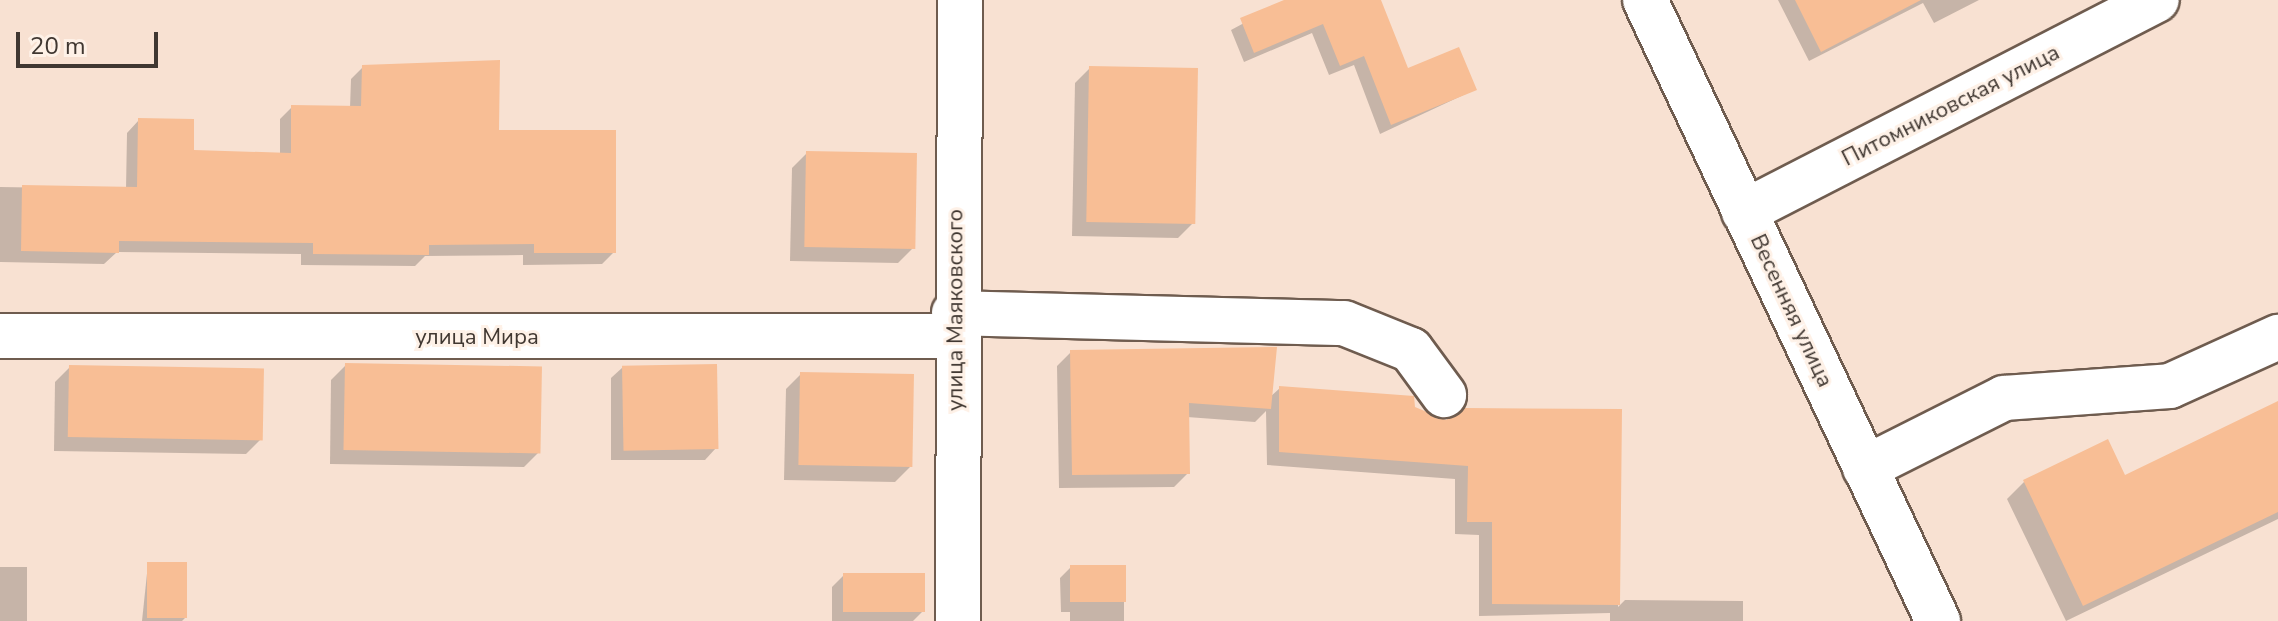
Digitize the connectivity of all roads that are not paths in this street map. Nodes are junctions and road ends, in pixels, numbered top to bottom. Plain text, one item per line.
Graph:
1 (960, 0) edge
2 (1645, 0) edge
3 (2157, 0) edge
4 (1744, 212) junction
5 (954, 324) junction
6 (0, 336) edge
7 (2278, 337) edge
8 (1444, 395) dead end
9 (1865, 468) junction
10 (958, 621) edge
11 (1938, 621) edge

1 - 5 street, улица Маяковского
2 - 4 street, Весенняя улица
3 - 4 street, Питомниковская улица
4 - 9 street, Весенняя улица
5 - 6 street, улица Мира
5 - 8 street, улица Мира
5 - 10 street, улица Маяковского
7 - 9 street
9 - 11 street, Весенняя улица

